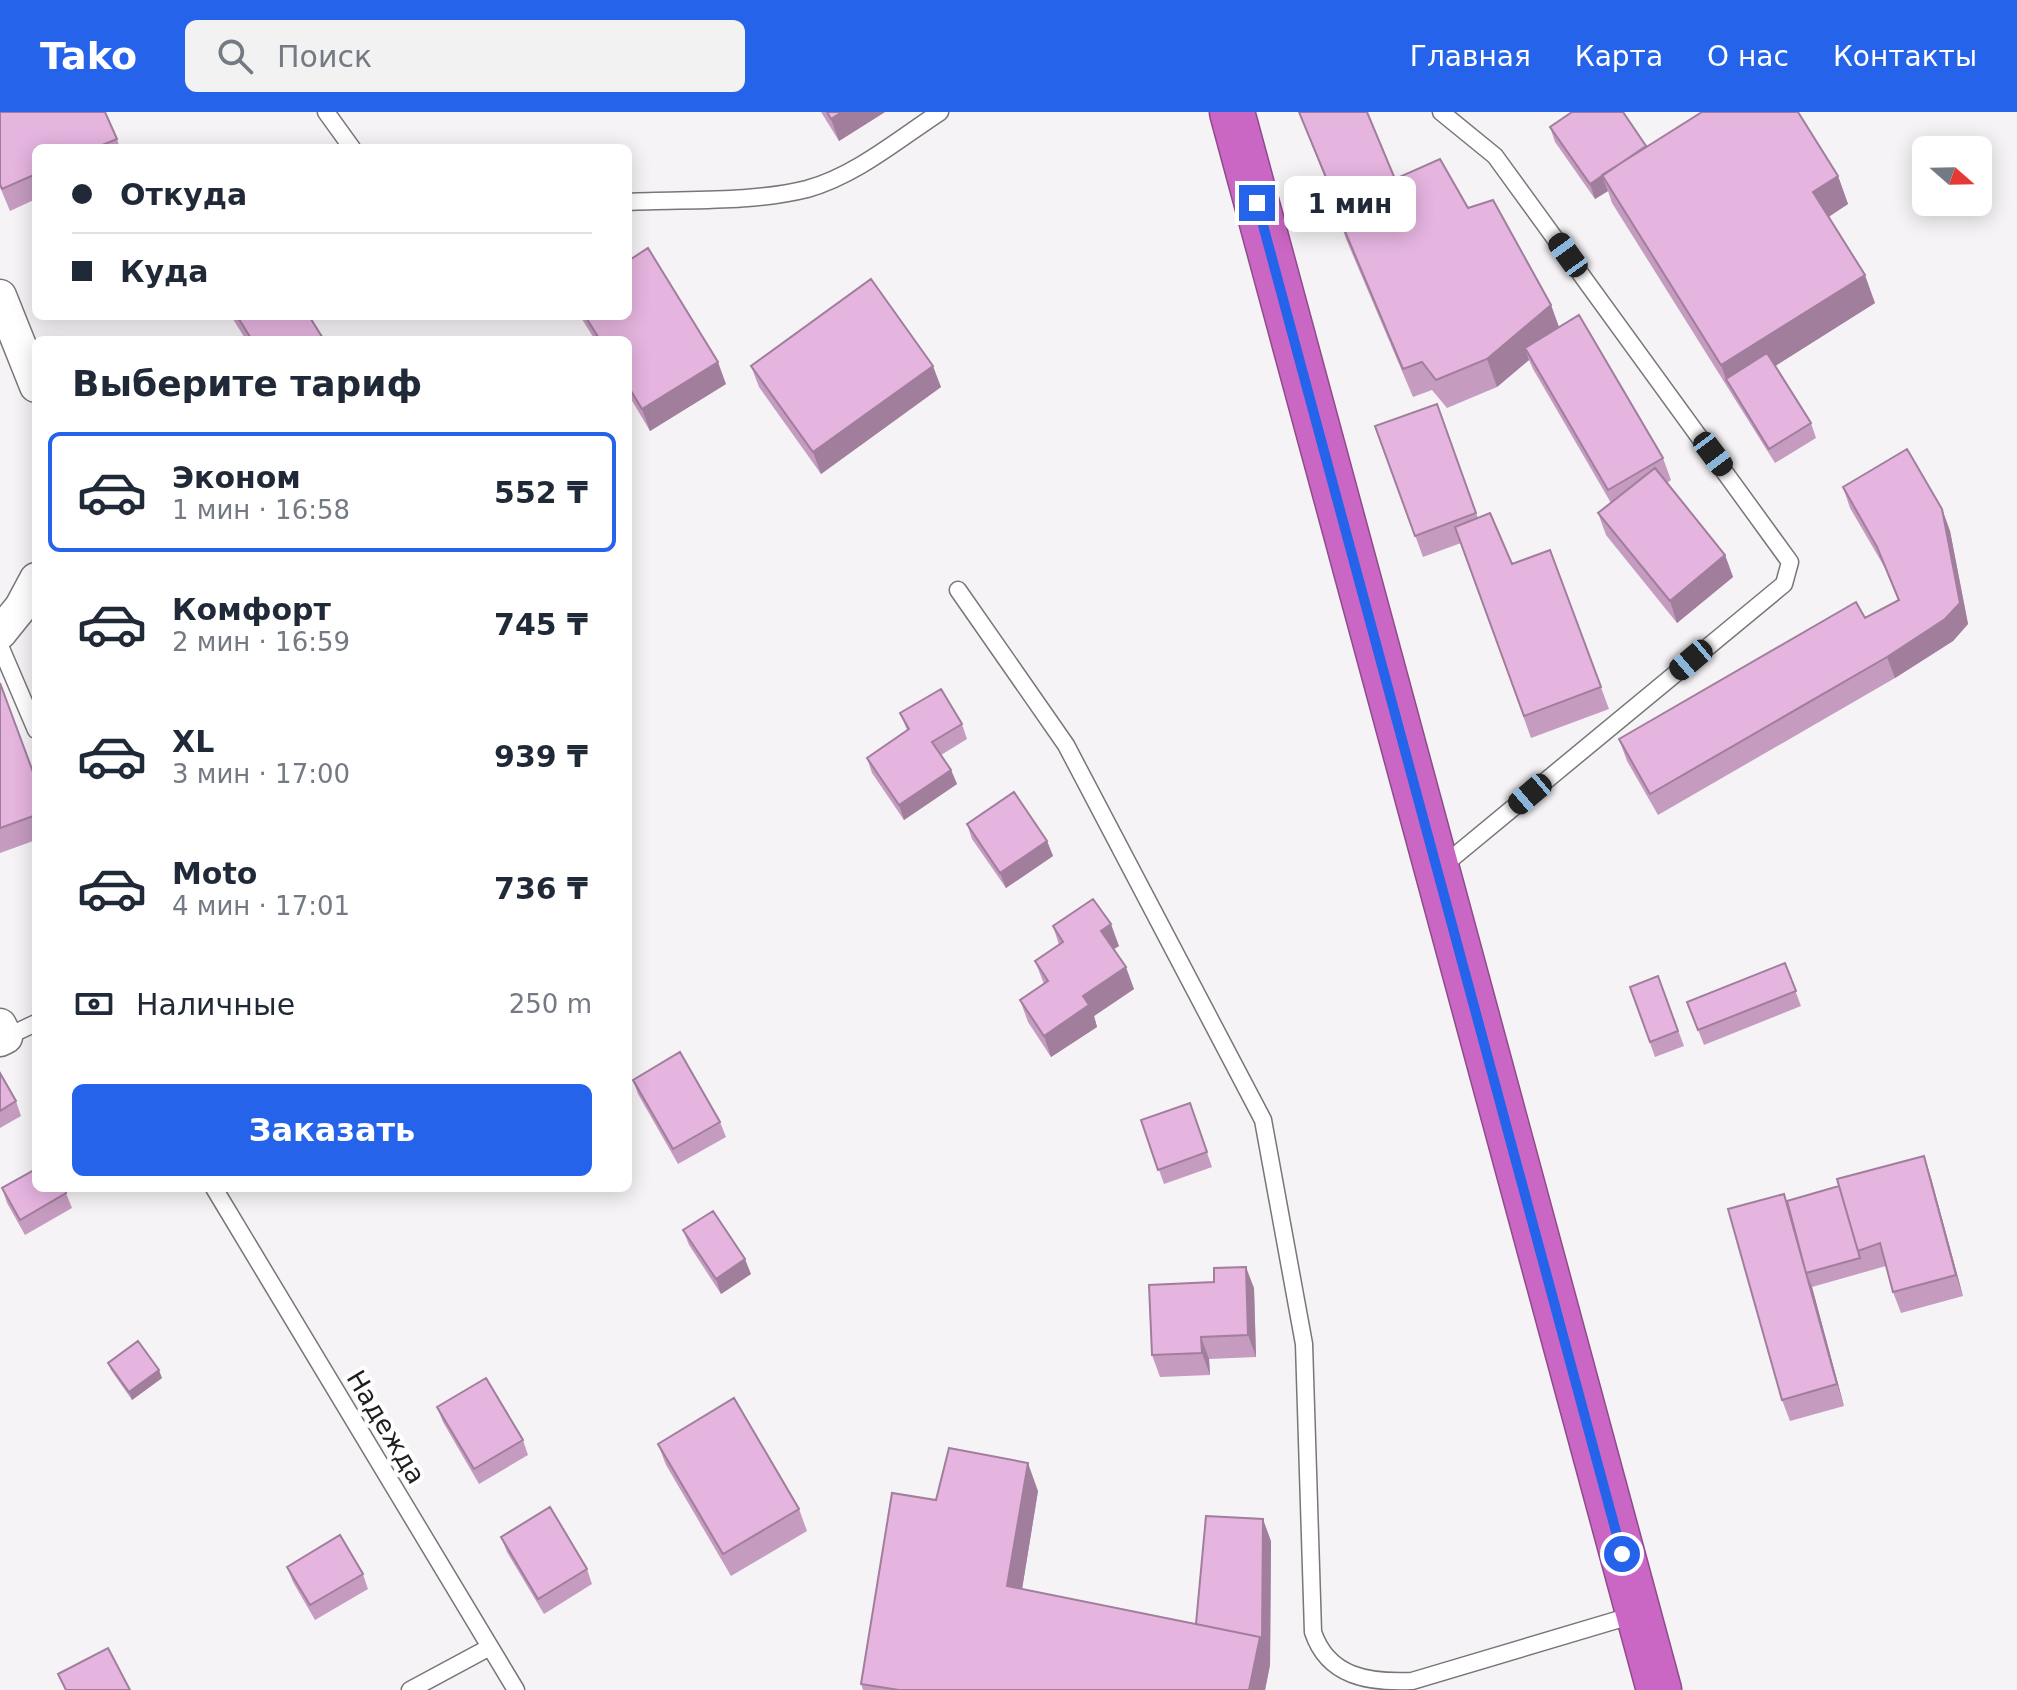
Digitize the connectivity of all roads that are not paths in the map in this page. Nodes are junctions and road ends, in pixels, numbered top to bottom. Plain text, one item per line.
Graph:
1 (326, 112) edge
2 (940, 112) edge
3 (1232, 112) edge
4 (1441, 112) edge
5 (349, 144) edge
6 (632, 202) edge
7 (0, 296) edge
8 (32, 376) edge
9 (32, 586) edge
10 (958, 590) dead end
11 (0, 633) edge
12 (0, 646) edge
13 (32, 721) edge
14 (1437, 870) junction
15 (32, 1024) edge
16 (2, 1034) edge
17 (216, 1192) edge
18 (1638, 1613) junction
19 (490, 1647) junction
20 (410, 1690) edge
21 (516, 1690) edge
22 (1659, 1690) edge

1 - 5 lane
2 - 6 lane
3 - 14 highway
4 - 14 lane
7 - 8 street
9 - 11 street
10 - 18 lane
12 - 13 lane
14 - 18 highway
15 - 16 lane
17 - 19 lane, Надежда
18 - 22 highway
19 - 20 lane
19 - 21 lane, Надежда

